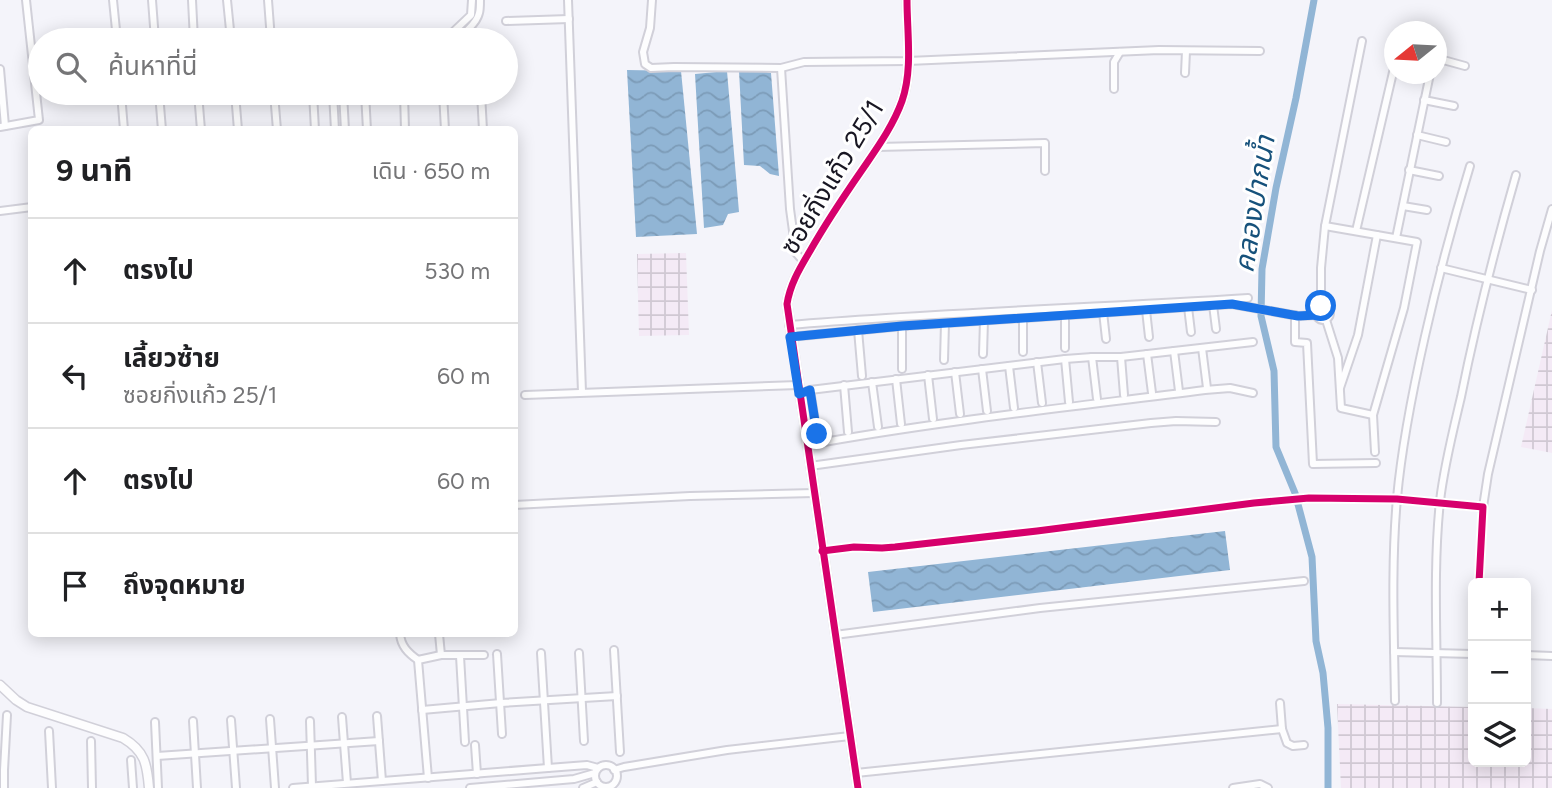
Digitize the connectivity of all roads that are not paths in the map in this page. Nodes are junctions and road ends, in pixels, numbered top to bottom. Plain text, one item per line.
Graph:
1 (26, 0) edge
2 (113, 0) edge
3 (152, 0) edge
4 (192, 0) edge
5 (228, 0) edge
6 (268, 0) edge
7 (568, 0) edge
8 (652, 0) edge
9 (907, 0) edge
10 (476, 1) edge
11 (569, 19) junction
12 (506, 21) dead end
13 (29, 28) edge
14 (116, 28) edge
15 (154, 28) edge
16 (193, 28) edge
17 (230, 28) edge
18 (270, 28) edge
19 (458, 28) edge
20 (468, 28) edge
21 (1362, 41) dead end
22 (1186, 51) junction
23 (1260, 51) dead end
24 (1120, 52) junction
25 (908, 61) junction
26 (1447, 61) edge
27 (1465, 66) dead end
28 (781, 68) junction
29 (0, 69) edge
30 (1185, 73) dead end
31 (1391, 84) edge
32 (1428, 84) edge
33 (1114, 89) dead end
34 (1424, 100) junction
35 (37, 105) edge
36 (122, 105) edge
37 (160, 105) edge
38 (199, 105) edge
39 (236, 105) edge
40 (275, 105) edge
41 (314, 105) edge
42 (334, 105) edge
43 (344, 105) edge
44 (366, 105) edge
45 (404, 105) edge
46 (444, 105) edge
47 (482, 105) edge
48 (1454, 106) dead end
49 (39, 120) junction
50 (2, 126) edge
51 (42, 126) edge
52 (124, 126) edge
53 (162, 126) edge
54 (201, 126) edge
55 (238, 126) edge
56 (277, 126) edge
57 (315, 126) edge
58 (335, 126) edge
59 (345, 126) edge
60 (367, 126) edge
61 (405, 126) edge
62 (445, 126) edge
63 (483, 126) edge
64 (1417, 135) junction
65 (1446, 142) dead end
66 (877, 147) junction
67 (1470, 166) dead end
68 (1045, 170) dead end
69 (1409, 170) junction
70 (1516, 175) dead end
71 (1439, 176) dead end
72 (1403, 206) junction
73 (28, 207) edge
74 (1552, 209) edge
75 (1427, 210) dead end
76 (0, 211) edge
77 (1325, 226) junction
78 (1356, 231) junction
79 (1377, 235) junction
80 (1396, 238) junction
81 (804, 262) junction
82 (1441, 268) junction
83 (1488, 279) junction
84 (1532, 290) junction
85 (1248, 298) dead end
86 (1213, 305) junction
87 (1188, 306) junction
88 (1321, 306) junction
89 (1146, 310) junction
90 (1103, 312) junction
91 (1065, 315) junction
92 (1296, 315) junction
93 (1317, 315) junction
94 (1023, 318) junction
95 (984, 320) junction
96 (1326, 320) junction
97 (945, 323) junction
98 (789, 325) junction
99 (902, 326) junction
100 (1216, 329) dead end
101 (858, 330) junction
102 (1191, 332) dead end
103 (790, 337) junction
104 (1149, 337) dead end
105 (1106, 339) dead end
106 (1253, 342) dead end
107 (1065, 348) dead end
108 (1202, 348) junction
109 (1174, 351) junction
110 (1023, 352) dead end
111 (983, 354) dead end
112 (1147, 354) junction
113 (1092, 357) junction
114 (1121, 357) junction
115 (1065, 359) junction
116 (944, 360) dead end
117 (1037, 362) junction
118 (1009, 366) junction
119 (902, 369) dead end
120 (982, 369) junction
121 (954, 372) junction
122 (928, 375) junction
123 (862, 376) dead end
124 (896, 379) junction
125 (872, 382) junction
126 (844, 385) junction
127 (1207, 388) dead end
128 (1340, 388) junction
129 (798, 389) junction
130 (810, 390) junction
131 (1179, 391) dead end
132 (582, 392) junction
133 (1152, 393) dead end
134 (1253, 393) dead end
135 (525, 395) dead end
136 (1124, 395) dead end
137 (1097, 399) dead end
138 (1069, 402) dead end
139 (1042, 403) dead end
140 (1014, 408) dead end
141 (987, 411) dead end
142 (960, 414) dead end
143 (1373, 415) junction
144 (933, 419) dead end
145 (1216, 422) dead end
146 (901, 424) dead end
147 (878, 427) dead end
148 (848, 432) dead end
149 (817, 434) dead end
150 (807, 445) junction
151 (1375, 452) dead end
152 (1376, 463) dead end
153 (810, 466) junction
154 (814, 493) junction
155 (1397, 499) junction
156 (1440, 502) junction
157 (518, 505) edge
158 (1483, 507) junction
159 (822, 551) junction
160 (1479, 578) edge
161 (1304, 581) dead end
162 (835, 635) junction
163 (401, 637) edge
164 (439, 637) edge
165 (614, 650) dead end
166 (1394, 652) junction
167 (1437, 652) junction
168 (541, 653) dead end
169 (579, 653) dead end
170 (484, 654) dead end
171 (497, 654) dead end
172 (1468, 654) edge
173 (440, 655) junction
174 (1531, 655) edge
175 (460, 656) junction
176 (1552, 656) edge
177 (418, 660) junction
178 (0, 685) edge
179 (617, 696) junction
180 (582, 698) junction
181 (544, 701) junction
182 (1395, 701) dead end
183 (501, 703) junction
184 (1280, 703) dead end
185 (1437, 703) dead end
186 (463, 707) junction
187 (422, 710) junction
188 (7, 715) dead end
189 (377, 716) dead end
190 (342, 717) dead end
191 (270, 719) dead end
192 (231, 720) dead end
193 (193, 721) dead end
194 (310, 721) dead end
195 (155, 722) dead end
196 (1282, 729) junction
197 (49, 731) dead end
198 (502, 734) dead end
199 (850, 736) junction
200 (91, 741) dead end
201 (379, 741) junction
202 (465, 741) dead end
203 (584, 741) dead end
204 (344, 743) junction
205 (311, 745) junction
206 (475, 745) dead end
207 (1304, 745) dead end
208 (272, 747) junction
209 (233, 750) junction
210 (620, 752) dead end
211 (194, 753) junction
212 (157, 756) junction
213 (131, 760) dead end
214 (548, 768) junction
215 (2, 769) edge
216 (614, 770) junction
217 (597, 771) junction
218 (856, 773) junction
219 (477, 774) junction
220 (428, 778) junction
221 (382, 781) junction
222 (597, 782) junction
223 (347, 783) junction
224 (554, 784) edge
225 (312, 786) edge
226 (4, 788) edge
227 (52, 788) edge
228 (92, 788) edge
229 (133, 788) edge
230 (149, 788) edge
231 (158, 788) edge
232 (197, 788) edge
233 (236, 788) edge
234 (275, 788) edge
235 (293, 788) edge
236 (470, 788) edge
237 (583, 788) edge
238 (858, 788) edge
239 (1234, 788) edge
240 (1268, 788) edge

1 - 13 street
2 - 14 street
3 - 15 street
4 - 16 street
5 - 17 street
6 - 18 street
7 - 11 street
8 - 28 street
9 - 25 street, ซอยกิ่งแก้ว 25/1
10 - 19 street
10 - 20 street
11 - 12 street
11 - 132 street
21 - 77 street
22 - 23 street
22 - 24 street
22 - 30 street
24 - 25 street
24 - 33 street
25 - 28 street
25 - 66 street, ซอยกิ่งแก้ว 25/1
26 - 27 street
28 - 81 street
29 - 50 street
31 - 78 street
32 - 34 street
34 - 48 street
34 - 64 street
35 - 49 street
36 - 52 street
37 - 53 street
38 - 54 street
39 - 55 street
40 - 56 street
41 - 57 street
42 - 58 street
43 - 59 street
44 - 60 street
45 - 61 street
46 - 62 street
47 - 63 street
49 - 50 street
49 - 51 street
64 - 65 street
64 - 69 street
66 - 68 street
66 - 81 street, ซอยกิ่งแก้ว 25/1
67 - 82 street
69 - 71 street
69 - 72 street
70 - 83 street
72 - 75 street
72 - 80 street
73 - 76 street
74 - 84 street
77 - 78 street
77 - 88 street
78 - 79 street
79 - 80 street
79 - 128 street
80 - 143 street
81 - 98 street, ซอยกิ่งแก้ว 25/1
82 - 83 street
82 - 155 street
83 - 84 street
83 - 156 street
84 - 158 street
85 - 98 street
86 - 87 street
86 - 92 street
86 - 100 street
87 - 89 street
87 - 102 street
88 - 93 street
88 - 96 street
89 - 90 street
89 - 104 street
90 - 91 street
90 - 105 street
91 - 94 street
91 - 107 street
92 - 93 street
92 - 152 street
93 - 96 street
94 - 95 street
94 - 110 street
95 - 97 street
95 - 111 street
96 - 128 street
97 - 99 street
97 - 116 street
98 - 103 street, ซอยกิ่งแก้ว 25/1
99 - 101 street
99 - 119 street
101 - 103 street
101 - 123 street
103 - 129 street, ซอยกิ่งแก้ว 25/1
106 - 108 street
108 - 109 street
108 - 127 street
109 - 112 street
109 - 131 street
112 - 114 street
112 - 133 street
113 - 114 street
113 - 115 street
113 - 137 street
114 - 136 street
115 - 117 street
115 - 138 street
117 - 118 street
117 - 139 street
118 - 120 street
118 - 140 street
120 - 121 street
120 - 141 street
121 - 122 street
121 - 142 street
122 - 124 street
122 - 144 street
124 - 125 street
124 - 146 street
125 - 126 street
125 - 147 street
126 - 130 street
126 - 148 street
128 - 143 street
129 - 130 street
129 - 132 street
129 - 150 street, ซอยกิ่งแก้ว 25/1
130 - 149 street
132 - 135 street
134 - 150 street
143 - 151 street
145 - 153 street
150 - 153 street, ซอยกิ่งแก้ว 25/1
153 - 154 street, ซอยกิ่งแก้ว 25/1
154 - 157 street
154 - 159 street, ซอยกิ่งแก้ว 25/1
155 - 156 street
155 - 159 street
155 - 166 street
156 - 158 street
156 - 167 street
158 - 160 street
159 - 162 street, ซอยกิ่งแก้ว 25/1
161 - 162 street
162 - 199 street, ซอยกิ่งแก้ว 25/1
163 - 177 street
164 - 173 street
165 - 179 street
166 - 167 street
166 - 182 street
167 - 172 street
167 - 185 street
168 - 181 street
169 - 180 street
170 - 175 street
171 - 183 street
173 - 175 street
173 - 177 street
174 - 176 street
175 - 186 street
177 - 187 street
178 - 230 street
179 - 180 street
179 - 210 street
180 - 181 street
180 - 203 street
181 - 183 street
181 - 214 street
183 - 186 street
183 - 198 street
184 - 196 street
186 - 187 street
186 - 202 street
187 - 220 street
188 - 215 street
189 - 201 street
190 - 204 street
191 - 208 street
192 - 209 street
193 - 211 street
194 - 205 street
195 - 212 street
196 - 207 street
196 - 218 street
197 - 227 street
199 - 216 street
199 - 218 street, ซอยกิ่งแก้ว 25/1
200 - 228 street
201 - 204 street
201 - 221 street
204 - 205 street
204 - 223 street
205 - 208 street
205 - 225 street
206 - 219 street
208 - 209 street
208 - 234 street
209 - 211 street
209 - 233 street
211 - 212 street
211 - 232 street
212 - 231 street
213 - 229 street
214 - 217 street
214 - 219 street
215 - 226 street
216 - 217 street
216 - 222 street
217 - 222 street
217 - 224 street
218 - 238 street, ซอยกิ่งแก้ว 25/1
219 - 220 street
220 - 221 street
221 - 223 street
222 - 237 street
223 - 225 street
224 - 236 street
225 - 235 street
239 - 240 street

